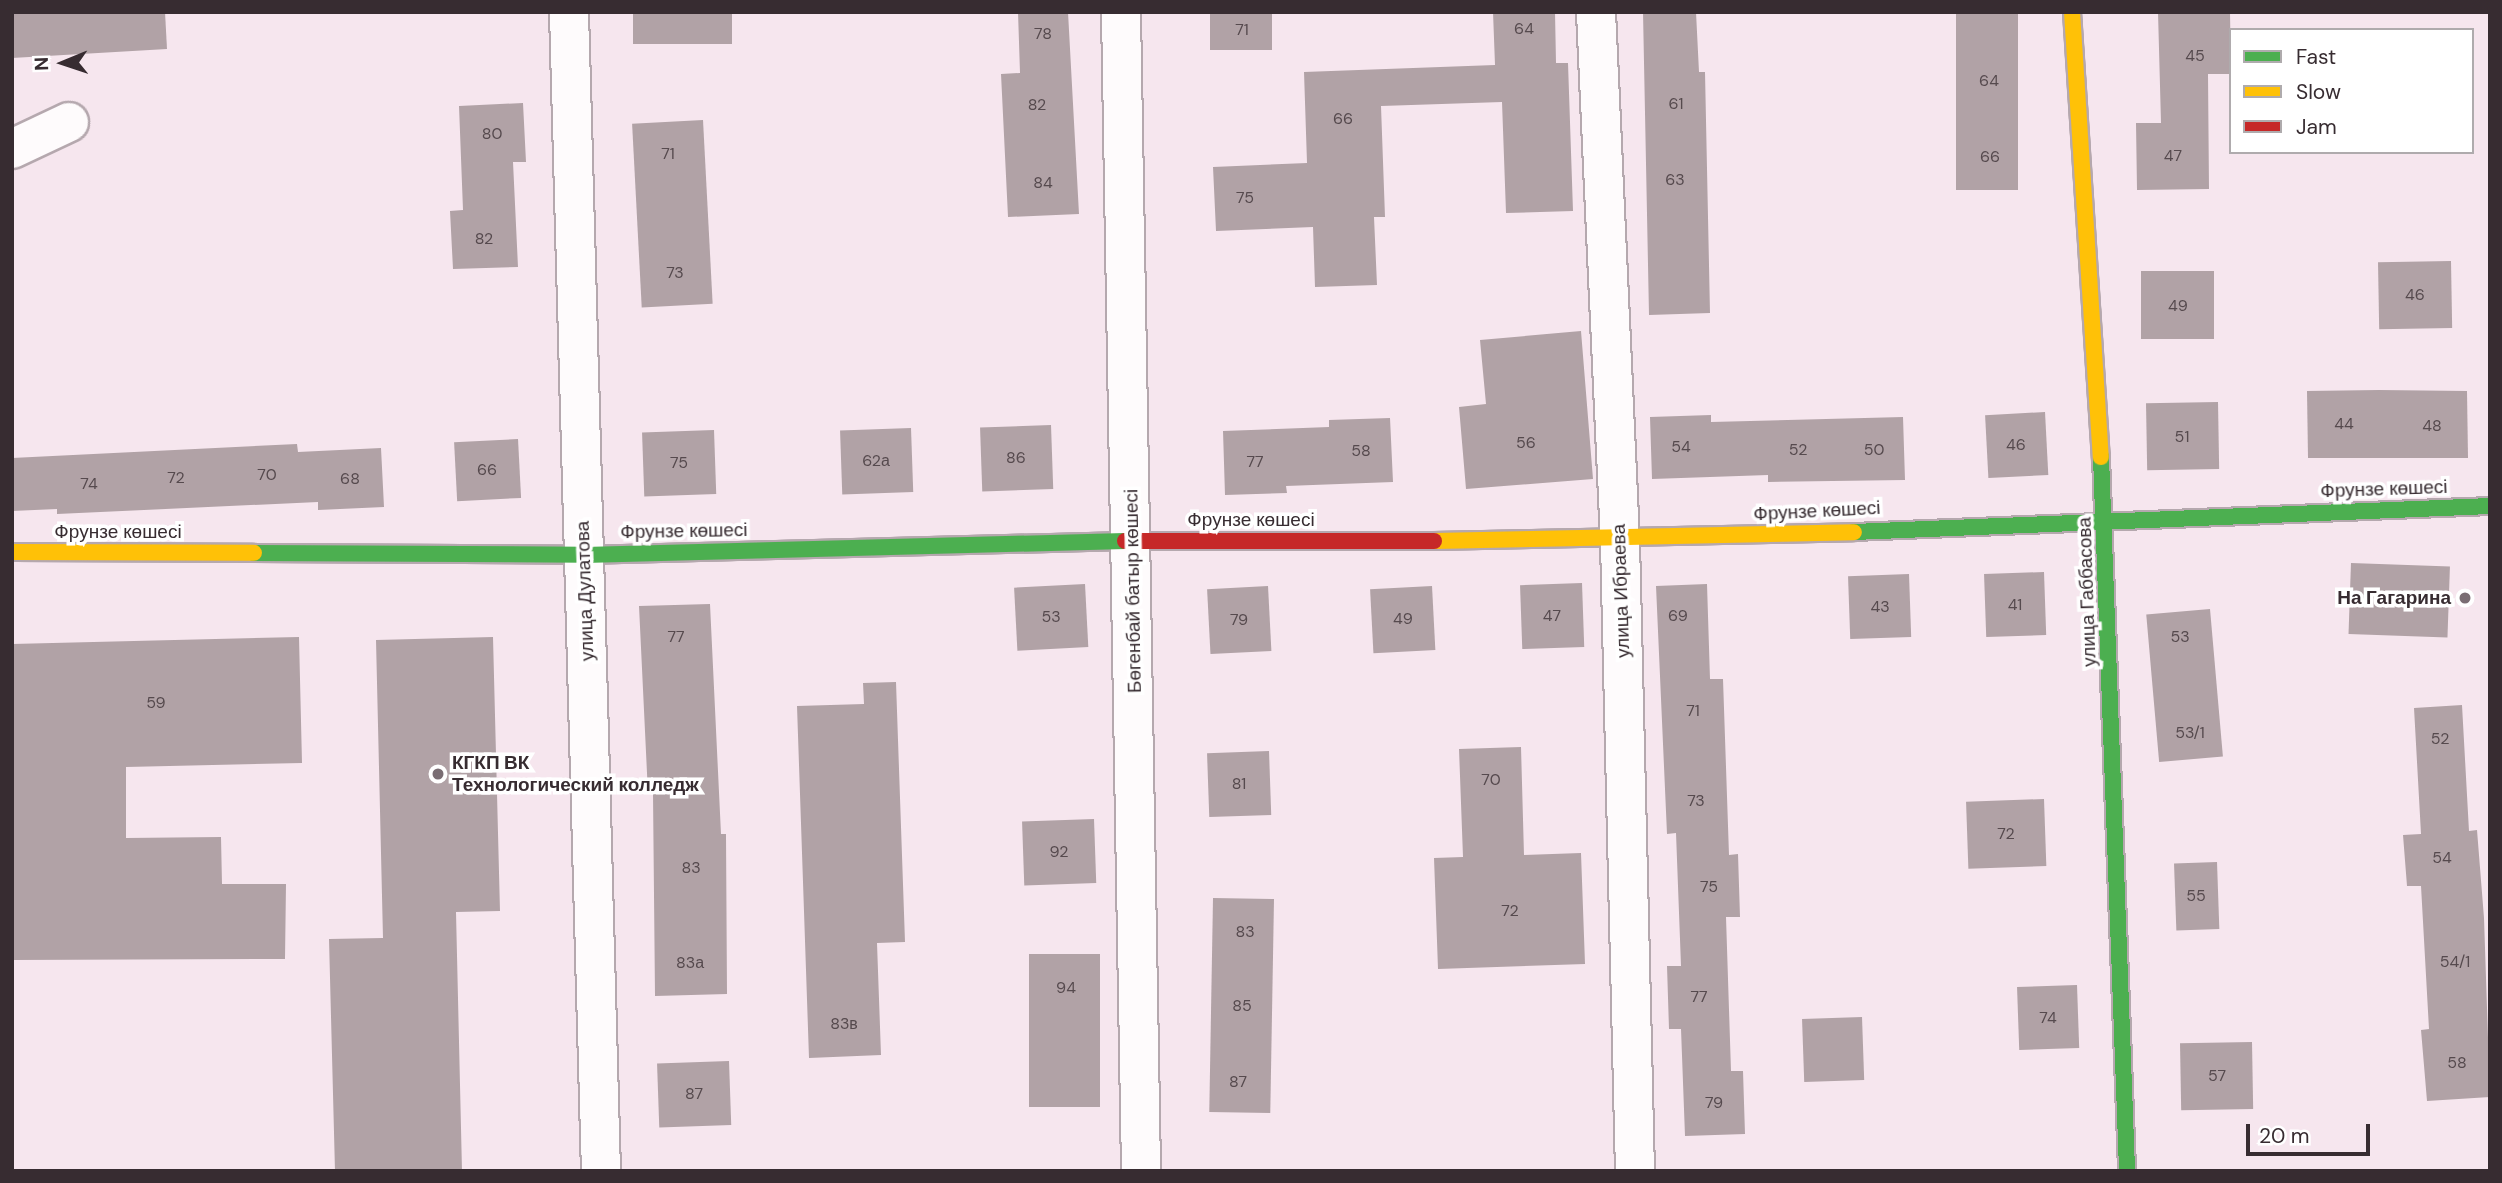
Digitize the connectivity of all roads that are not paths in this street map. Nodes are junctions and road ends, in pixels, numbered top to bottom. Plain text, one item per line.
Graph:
1 (569, 12) edge
2 (1121, 12) edge
3 (1596, 12) edge
4 (2071, 12) edge
5 (69, 122) dead end
6 (12, 149) edge
7 (2490, 506) edge
8 (2105, 519) junction
9 (1133, 541) junction
10 (1620, 541) junction
11 (12, 552) edge
12 (584, 555) junction
13 (601, 1171) edge
14 (1141, 1171) edge
15 (1635, 1171) edge
16 (2127, 1171) edge

1 - 12 street, улица Дулатова
2 - 9 street, Бөгенбай батыр көшесі
3 - 10 street, улица Ибраева
4 - 8 street, улица Габбасова
5 - 6 street
7 - 8 street, Фрунзе көшесі
8 - 10 street, Фрунзе көшесі
8 - 16 street, улица Габбасова
9 - 10 street, Фрунзе көшесі
9 - 12 street, Фрунзе көшесі
9 - 14 street, Бөгенбай батыр көшесі
10 - 15 street, улица Ибраева
11 - 12 street, Фрунзе көшесі
12 - 13 street, улица Дулатова

